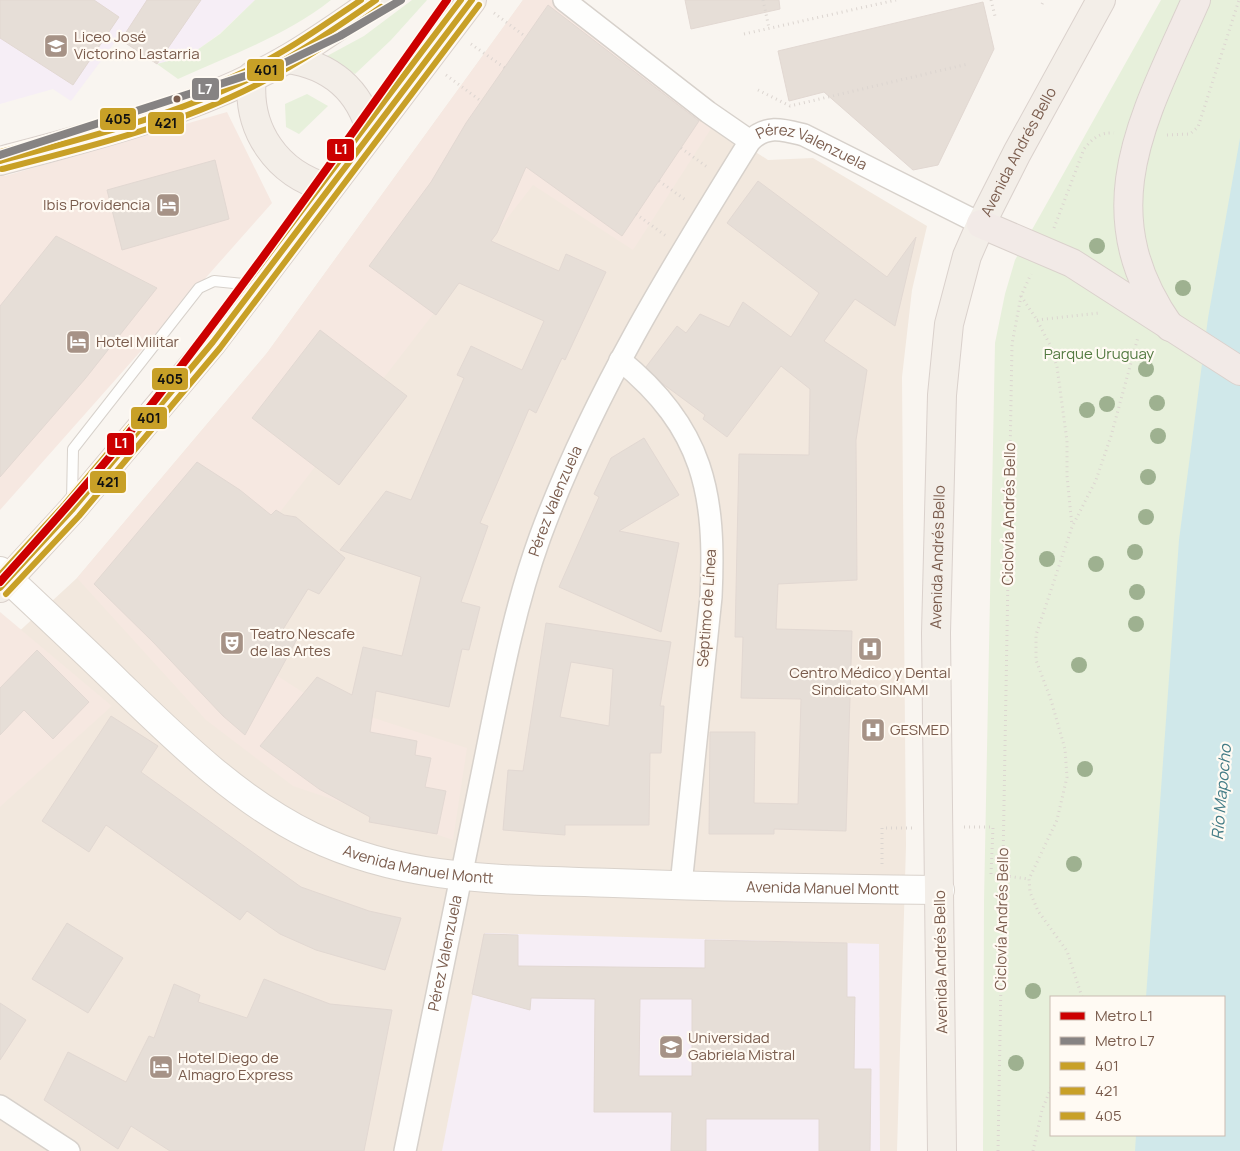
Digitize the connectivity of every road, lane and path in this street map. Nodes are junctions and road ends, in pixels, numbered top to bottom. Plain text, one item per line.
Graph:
1 (376, 0) edge
2 (564, 0) edge
3 (764, 0) edge
4 (896, 0) edge
5 (991, 0) edge
6 (1101, 0) edge
7 (1196, 0) edge
8 (1239, 0) edge
9 (481, 5) edge
10 (995, 16) dead end
11 (451, 28) junction
12 (769, 28) junction
13 (744, 34) dead end
14 (526, 37) dead end
15 (287, 59) junction
16 (426, 60) junction
17 (968, 64) dead end
18 (505, 68) dead end
19 (252, 76) junction
20 (758, 90) dead end
21 (481, 101) dead end
22 (371, 133) junction
23 (1140, 134) junction
24 (750, 141) junction
25 (681, 148) dead end
26 (0, 161) edge
27 (726, 180) junction
28 (659, 181) dead end
29 (328, 188) junction
30 (636, 214) dead end
31 (704, 214) junction
32 (981, 224) junction
33 (683, 248) junction
34 (1044, 250) junction
35 (256, 286) junction
36 (1020, 296) junction
37 (1103, 313) dead end
38 (1037, 320) junction
39 (1131, 330) dead end
40 (1179, 333) junction
41 (620, 360) junction
42 (1240, 370) edge
43 (72, 510) junction
44 (1072, 527) junction
45 (3, 579) edge
46 (460, 877) junction
47 (681, 885) junction
48 (940, 890) junction
49 (1082, 996) edge
50 (1050, 1090) edge
51 (0, 1106) edge
52 (69, 1151) edge
53 (405, 1151) edge
54 (942, 1151) edge
55 (998, 1151) edge
56 (1034, 1151) edge

1 - 15 main road
2 - 24 street
3 - 12 path
4 - 12 path
5 - 10 path
6 - 32 main road, Avenida Andrés Bello
7 - 23 highway
8 - 23 path, Ciclovía Andrés Bello
9 - 11 main road
9 - 14 path
11 - 16 main road
11 - 18 path
12 - 13 path
15 - 19 main road
15 - 22 main road
16 - 21 path
16 - 22 main road
17 - 20 path
19 - 26 main road
19 - 29 main road
22 - 29 main road
23 - 34 path, Ciclovía Andrés Bello
23 - 40 highway
24 - 27 street, Pérez Valenzuela
24 - 32 street, Pérez Valenzuela
25 - 27 path
27 - 31 street, Pérez Valenzuela
28 - 31 path
29 - 35 main road
30 - 33 path
31 - 33 street, Pérez Valenzuela
32 - 34 highway
32 - 48 main road, Avenida Andrés Bello
33 - 41 street, Pérez Valenzuela
34 - 36 path, Ciclovía Andrés Bello
34 - 40 highway
35 - 43 main road
35 - 43 lane
36 - 38 path
36 - 55 path, Ciclovía Andrés Bello
37 - 38 path
38 - 44 path
39 - 44 path
40 - 42 highway
41 - 46 street, Pérez Valenzuela
41 - 47 street, Séptimo de Línea
43 - 45 main road
44 - 49 path
45 - 46 street, Avenida Manuel Montt
46 - 47 street, Avenida Manuel Montt
46 - 53 street, Pérez Valenzuela
47 - 48 street, Avenida Manuel Montt
48 - 54 main road, Avenida Andrés Bello
50 - 56 path
51 - 52 street

